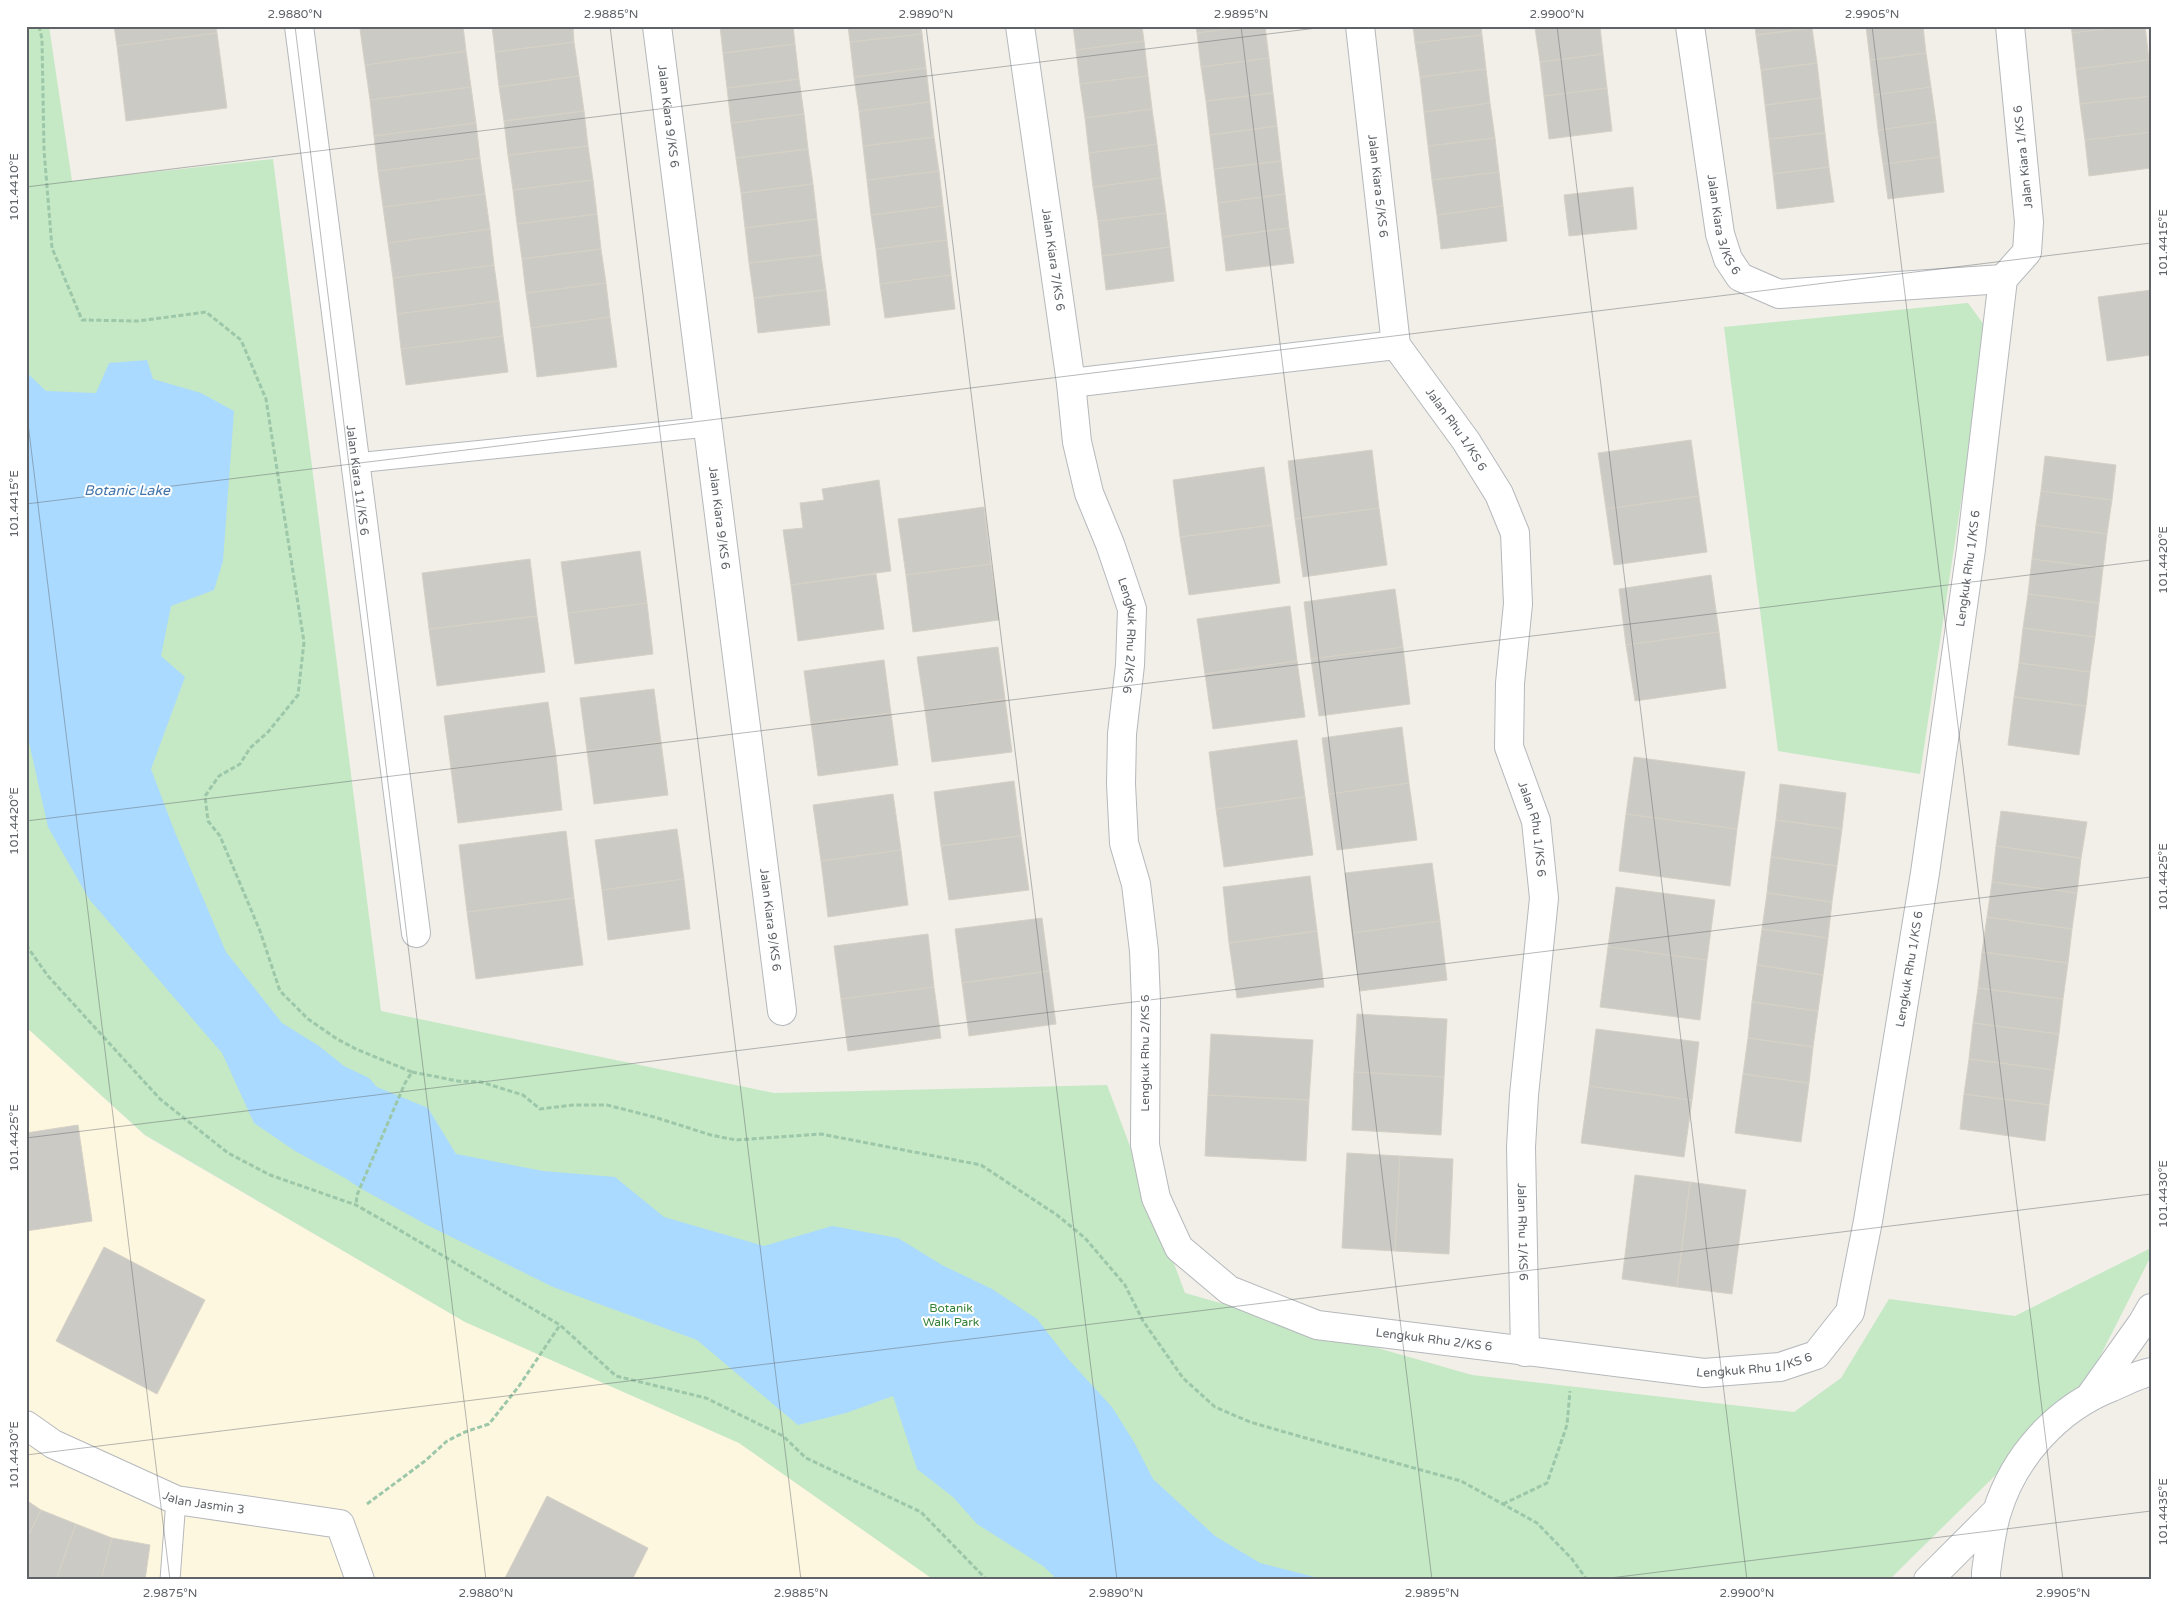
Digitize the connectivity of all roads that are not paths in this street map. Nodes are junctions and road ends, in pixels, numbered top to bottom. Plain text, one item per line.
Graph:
1 (299, 26) edge
2 (657, 26) edge
3 (1020, 26) edge
4 (1360, 26) edge
5 (1690, 26) edge
6 (2010, 26) edge
7 (2004, 280) junction
8 (1396, 345) junction
9 (1071, 383) junction
10 (707, 427) junction
11 (356, 463) junction
12 (1089, 493) joint
13 (416, 933) dead end
14 (782, 1011) dead end
15 (2151, 1308) edge
16 (1525, 1352) junction
17 (2151, 1372) edge
18 (2091, 1395) junction
19 (26, 1425) edge
20 (176, 1500) junction
21 (1996, 1512) junction
22 (170, 1580) edge
23 (360, 1580) edge
24 (1928, 1580) edge
25 (1986, 1580) edge

1 - 11 street, Jalan Kiara 11/KS 6
2 - 10 street, Jalan Kiara 9/KS 6
3 - 9 street, Jalan Kiara 7/KS 6
4 - 8 street, Jalan Kiara 5/KS 6
5 - 7 street, Jalan Kiara 3/KS 6
6 - 7 street, Jalan Kiara 1/KS 6
7 - 16 street, Lengkuk Rhu 1/KS 6
8 - 9 street
8 - 16 street, Jalan Rhu 1/KS 6
9 - 12 street, Jalan Kiara 7/KS 6
10 - 11 lane
10 - 14 street, Jalan Kiara 9/KS 6
11 - 13 street, Jalan Kiara 11/KS 6
12 - 16 street, Lengkuk Rhu 2/KS 6
15 - 18 street
17 - 18 street
18 - 21 street
19 - 20 street, Jalan Jasmin 3
20 - 22 lane
20 - 23 street, Jalan Jasmin 3
21 - 24 street
21 - 25 street

